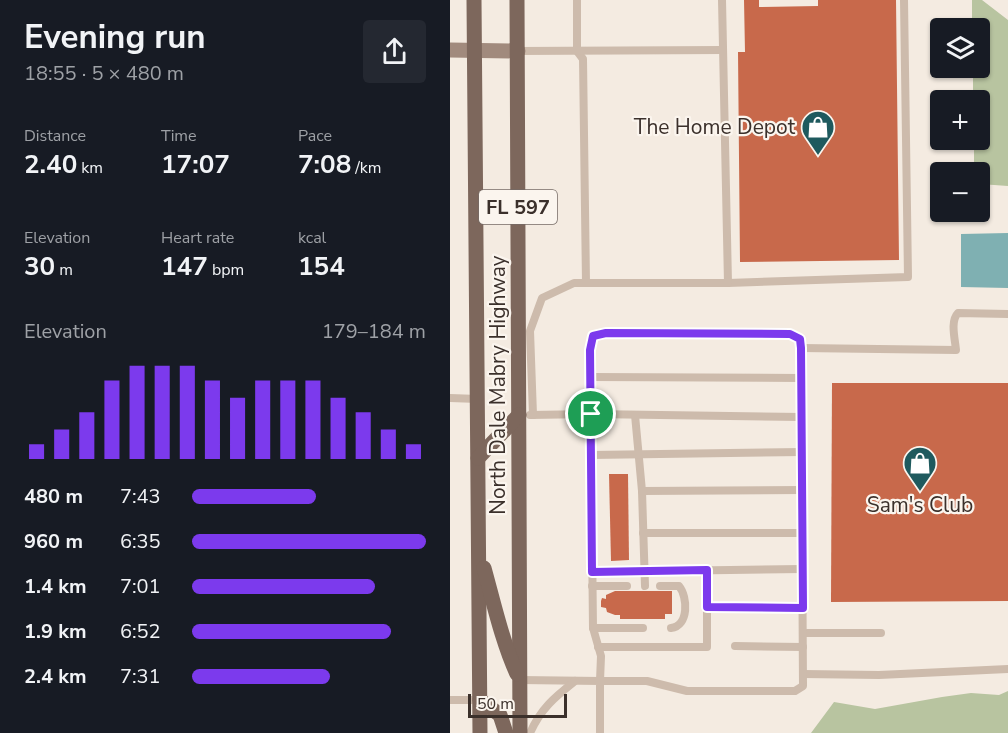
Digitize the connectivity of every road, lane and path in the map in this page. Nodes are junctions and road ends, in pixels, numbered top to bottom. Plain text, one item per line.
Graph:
1 (474, 0) edge
2 (517, 0) edge
3 (577, 0) edge
4 (722, 0) edge
5 (903, 0) edge
6 (450, 50) edge
7 (723, 50) junction
8 (475, 51) junction
9 (518, 51) junction
10 (577, 51) junction
11 (586, 283) junction
12 (728, 283) junction
13 (1008, 314) edge
14 (801, 348) junction
15 (591, 377) junction
16 (802, 378) junction
17 (450, 398) edge
18 (478, 399) junction
19 (591, 414) junction
20 (526, 415) junction
21 (636, 415) junction
22 (802, 417) junction
23 (802, 452) junction
24 (591, 454) junction
25 (640, 455) junction
26 (478, 458) junction
27 (802, 490) junction
28 (642, 491) junction
29 (802, 532) junction
30 (643, 533) junction
31 (479, 548) junction
32 (802, 569) junction
33 (707, 570) junction
34 (645, 571) junction
35 (592, 572) junction
36 (592, 586) junction
37 (627, 586) dead end
38 (645, 586) dead end
39 (660, 586) dead end
40 (707, 607) junction
41 (803, 608) junction
42 (593, 628) junction
43 (643, 628) dead end
44 (671, 628) dead end
45 (803, 633) junction
46 (881, 633) dead end
47 (735, 646) dead end
48 (598, 647) junction
49 (803, 647) junction
50 (1008, 669) edge
51 (803, 674) junction
52 (520, 680) junction
53 (575, 681) junction
54 (600, 681) junction
55 (450, 700) edge
56 (480, 700) junction
57 (480, 733) edge
58 (506, 733) edge
59 (520, 733) edge
60 (530, 733) edge
61 (600, 733) edge

1 - 8 main road, North Dale Mabry Highway / FL 597
2 - 9 main road, North Dale Mabry Highway / FL 597
3 - 10 lane
4 - 7 lane
5 - 12 lane
6 - 8 street
7 - 10 lane
7 - 12 lane
8 - 9 street
8 - 18 main road, North Dale Mabry Highway / FL 597
9 - 10 lane
9 - 20 main road, North Dale Mabry Highway / FL 597
10 - 11 lane
11 - 12 lane
11 - 20 lane
13 - 14 lane
14 - 15 lane
14 - 16 lane
15 - 16 lane
15 - 19 lane
16 - 22 lane
17 - 18 lane
18 - 26 main road, North Dale Mabry Highway / FL 597
19 - 20 lane
19 - 21 lane
19 - 24 lane
20 - 26 main road
20 - 52 main road, North Dale Mabry Highway / FL 597
21 - 22 lane
21 - 25 lane
22 - 23 lane
23 - 25 lane
23 - 27 lane
24 - 25 lane
24 - 35 lane
25 - 28 lane
26 - 31 main road, North Dale Mabry Highway / FL 597
27 - 28 lane
27 - 29 lane
28 - 30 lane
29 - 30 lane
29 - 32 lane
30 - 34 lane
31 - 52 main road
31 - 56 main road, North Dale Mabry Highway / FL 597
32 - 33 lane
32 - 41 lane
33 - 34 lane
33 - 40 lane
34 - 35 lane
34 - 38 lane
35 - 36 lane
36 - 37 lane
36 - 42 lane
39 - 44 lane
40 - 41 lane
40 - 48 lane
41 - 45 lane
42 - 43 lane
42 - 48 lane
45 - 46 lane
45 - 49 lane
47 - 49 lane
48 - 54 lane
49 - 51 lane
50 - 51 lane
51 - 54 lane
52 - 53 lane
52 - 59 main road, North Dale Mabry Highway / FL 597
53 - 54 lane
53 - 60 lane
54 - 61 lane
55 - 56 lane
56 - 57 main road, North Dale Mabry Highway / FL 597
56 - 58 main road

